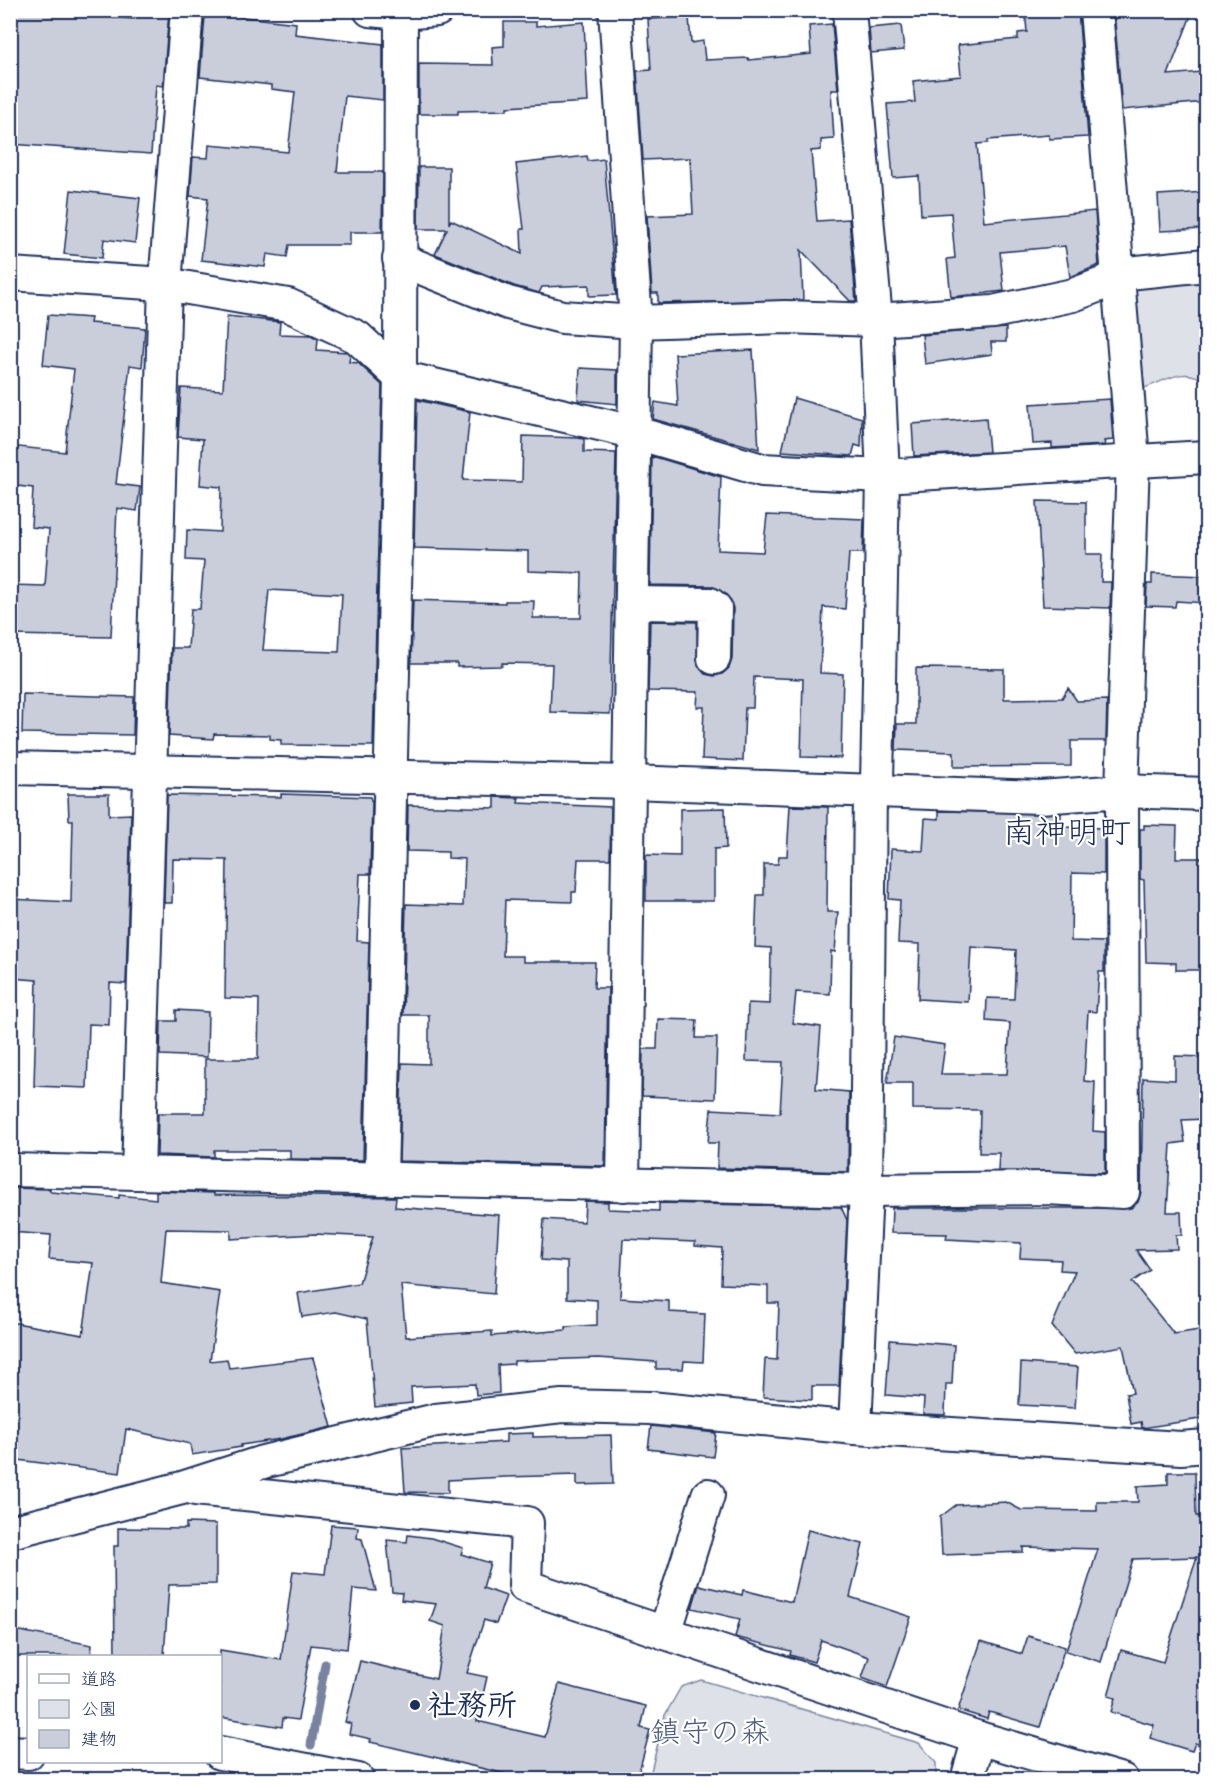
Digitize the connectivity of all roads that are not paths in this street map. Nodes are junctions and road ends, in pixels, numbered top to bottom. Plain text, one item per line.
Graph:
1 (187, 10) edge
2 (370, 10) edge
3 (437, 10) edge
4 (615, 10) edge
5 (849, 10) edge
6 (1096, 10) edge
7 (401, 12) edge
8 (399, 259) junction
9 (1206, 265) edge
10 (10, 274) edge
11 (1118, 274) junction
12 (165, 284) junction
13 (876, 320) junction
14 (636, 322) junction
15 (400, 377) junction
16 (633, 432) junction
17 (1206, 457) edge
18 (1133, 459) junction
19 (883, 476) junction
20 (632, 603) junction
21 (714, 658) dead end
22 (10, 768) edge
23 (150, 771) junction
24 (390, 778) junction
25 (630, 782) junction
26 (870, 790) junction
27 (1122, 791) junction
28 (1206, 794) edge
29 (10, 1170) edge
30 (138, 1173) junction
31 (381, 1179) junction
32 (623, 1185) junction
33 (866, 1190) junction
34 (855, 1428) junction
35 (1206, 1446) edge
36 (182, 1488) junction
37 (708, 1495) dead end
38 (10, 1532) edge
39 (665, 1633) junction
40 (979, 1738) junction
41 (10, 1752) edge
42 (27, 1753) edge
43 (222, 1753) edge
44 (358, 1779) edge
45 (967, 1779) edge
46 (1122, 1779) edge

1 - 12 street
2 - 7 street
3 - 7 street
4 - 14 street
5 - 13 street
6 - 11 street
7 - 8 street
8 - 14 street
8 - 15 street
9 - 11 street
10 - 12 street
11 - 13 street
11 - 18 street
12 - 15 street
12 - 23 street
13 - 14 street
13 - 19 street
14 - 16 street
15 - 16 street
15 - 24 street
16 - 19 street
16 - 20 street
17 - 18 street
18 - 19 street
18 - 27 street
19 - 26 street
20 - 21 street
20 - 25 street
22 - 23 street
23 - 24 street
23 - 30 street
24 - 25 street
24 - 31 street
25 - 26 street
25 - 32 street
26 - 27 street
26 - 33 street
27 - 28 street
27 - 33 street
29 - 30 street
30 - 31 street
31 - 32 street
32 - 33 street
33 - 34 street
34 - 35 street
34 - 36 street
36 - 38 street
36 - 39 street
37 - 39 street
39 - 40 street
40 - 45 street
40 - 46 street
41 - 42 street
43 - 44 street

